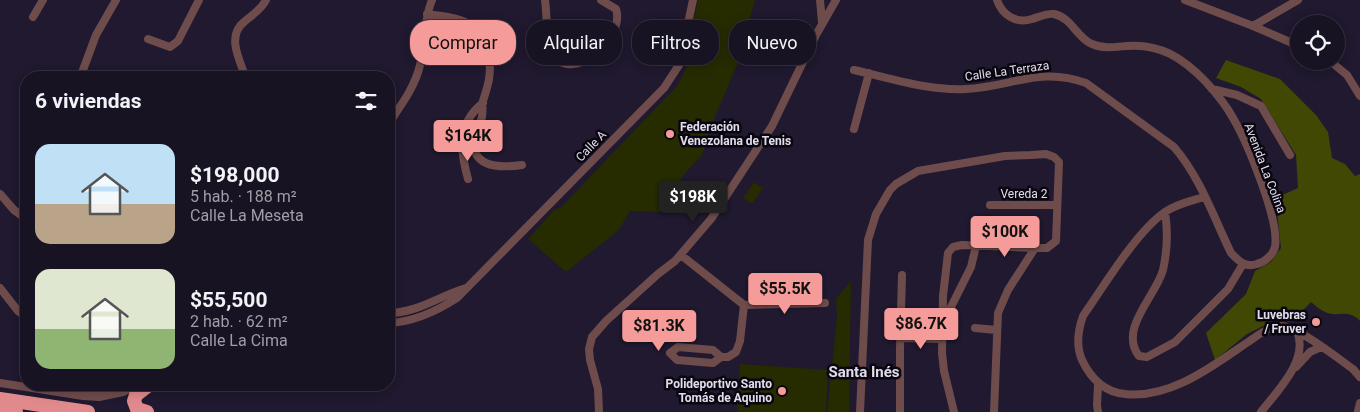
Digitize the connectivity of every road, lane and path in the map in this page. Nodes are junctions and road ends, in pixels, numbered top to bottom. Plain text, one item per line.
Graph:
1 (43, 0) edge
2 (116, 0) edge
3 (199, 0) edge
4 (266, 0) edge
5 (432, 0) edge
6 (545, 0) edge
7 (601, 0) edge
8 (693, 0) edge
9 (820, 0) edge
10 (836, 0) edge
11 (997, 0) edge
12 (1185, 0) edge
13 (1298, 0) edge
14 (427, 14) junction
15 (33, 17) dead end
16 (822, 24) junction
17 (1253, 26) junction
18 (148, 39) dead end
19 (1290, 42) edge
20 (854, 70) dead end
21 (1341, 70) edge
22 (83, 71) edge
23 (244, 71) edge
24 (869, 73) junction
25 (1212, 89) junction
26 (1360, 96) edge
27 (482, 103) junction
28 (395, 114) edge
29 (854, 129) dead end
30 (1290, 155) dead end
31 (522, 165) dead end
32 (468, 179) dead end
33 (0, 194) edge
34 (1204, 197) junction
35 (990, 205) dead end
36 (1058, 205) junction
37 (1165, 212) junction
38 (20, 214) edge
39 (976, 246) junction
40 (1035, 248) junction
41 (681, 255) junction
42 (1243, 264) junction
43 (902, 275) dead end
44 (468, 287) junction
45 (0, 288) edge
46 (824, 303) dead end
47 (744, 305) junction
48 (20, 312) edge
49 (395, 312) edge
50 (395, 322) edge
51 (943, 323) junction
52 (975, 328) dead end
53 (996, 330) junction
54 (1297, 330) junction
55 (900, 338) junction
56 (942, 339) junction
57 (1321, 347) junction
58 (721, 357) junction
59 (1290, 372) junction
60 (1360, 377) edge
61 (0, 383) edge
62 (1098, 384) junction
63 (20, 386) edge
64 (52, 391) edge
65 (93, 391) edge
66 (125, 391) edge
67 (141, 391) edge
68 (58, 392) junction
69 (0, 399) edge
70 (1360, 403) edge
71 (0, 410) edge
72 (1359, 411) edge
73 (16, 412) edge
74 (88, 412) edge
75 (147, 412) edge
76 (599, 412) edge
77 (860, 412) edge
78 (900, 412) edge
79 (954, 412) edge
80 (994, 412) edge
81 (1098, 412) edge
82 (1261, 412) edge

1 - 15 street
2 - 22 street
3 - 18 street
4 - 23 street
5 - 14 street
6 - 7 street
8 - 44 street, Calle A
9 - 16 street
10 - 16 street
11 - 25 street, Avenida La Colina
12 - 17 street
13 - 17 street
14 - 27 street
14 - 28 street
16 - 41 street
17 - 19 street
20 - 24 street, Calle La Terraza
21 - 26 street
24 - 29 street
24 - 34 street, Calle La Terraza
25 - 30 street
25 - 42 street, Avenida La Colina
27 - 31 street
27 - 32 street
33 - 38 street
34 - 37 street
34 - 42 street
35 - 36 street, Vereda 2
36 - 40 street
36 - 77 street
37 - 42 street
37 - 62 street
39 - 40 street
39 - 51 street
39 - 51 street
40 - 53 street
41 - 47 street
41 - 76 street
43 - 55 street
44 - 49 street, Calle A
44 - 50 street, Calle A
45 - 48 street
46 - 47 street
47 - 58 street
51 - 56 street
52 - 53 street
53 - 80 street
54 - 57 street
54 - 59 street
54 - 62 street
55 - 56 street
55 - 78 street
56 - 79 street
57 - 59 street
57 - 60 street
58 - 58 street
59 - 82 street
61 - 63 street
62 - 81 street
64 - 68 street
65 - 68 street
66 - 68 street
67 - 75 highway
69 - 74 highway
70 - 72 street
71 - 73 highway

